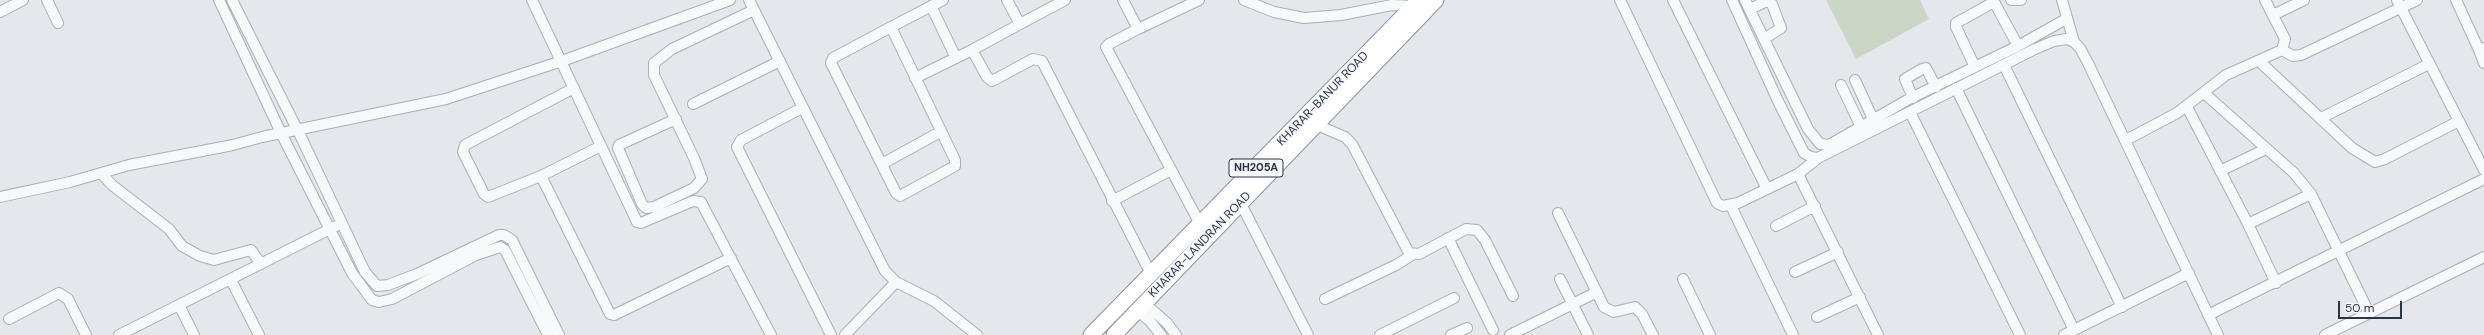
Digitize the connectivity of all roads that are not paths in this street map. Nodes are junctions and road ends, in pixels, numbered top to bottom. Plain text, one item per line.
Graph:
1 (23, 0) edge
2 (47, 0) edge
3 (219, 0) edge
4 (232, 0) edge
5 (532, 0) edge
6 (730, 0) edge
7 (749, 0) edge
8 (943, 0) edge
9 (1007, 0) edge
10 (1065, 0) edge
11 (1123, 0) edge
12 (1199, 0) edge
13 (1436, 0) edge
14 (1620, 0) edge
15 (1673, 0) edge
16 (1732, 0) edge
17 (1745, 0) edge
18 (2011, 0) edge
19 (2021, 0) edge
20 (2062, 0) edge
21 (2265, 0) edge
22 (2304, 0) edge
23 (2417, 0) edge
24 (2456, 0) edge
25 (1251, 1) edge
26 (1994, 1) edge
27 (710, 3) edge
28 (2399, 4) edge
29 (931, 6) junction
30 (1419, 6) edge
31 (754, 10) junction
32 (1750, 10) junction
33 (0, 12) edge
34 (2273, 15) junction
35 (2066, 19) junction
36 (58, 23) dead end
37 (1020, 24) junction
38 (891, 27) junction
39 (1138, 29) junction
40 (1764, 39) junction
41 (2074, 42) junction
42 (2018, 46) junction
43 (2482, 49) edge
44 (972, 50) junction
45 (2282, 50) junction
46 (956, 58) junction
47 (562, 61) junction
48 (780, 61) junction
49 (2259, 61) junction
50 (2484, 63) edge
51 (2430, 64) junction
52 (2004, 65) junction
53 (1975, 67) junction
54 (914, 78) junction
55 (1855, 80) dead end
56 (1841, 85) dead end
57 (1936, 87) junction
58 (574, 88) junction
59 (1956, 88) junction
60 (2204, 93) junction
61 (1913, 98) junction
62 (693, 104) dead end
63 (2186, 107) junction
64 (802, 108) junction
65 (1910, 112) junction
66 (2321, 118) junction
67 (676, 119) junction
68 (1873, 119) junction
69 (2459, 121) junction
70 (1318, 122) junction
71 (1861, 127) junction
72 (298, 130) junction
73 (940, 132) junction
74 (281, 133) junction
75 (2126, 140) junction
76 (601, 146) junction
77 (2266, 149) junction
78 (1818, 158) junction
79 (882, 164) junction
80 (1171, 170) junction
81 (2484, 170) edge
82 (2220, 172) junction
83 (101, 173) junction
84 (1798, 174) junction
85 (541, 176) junction
86 (2484, 179) edge
87 (1767, 190) junction
88 (2311, 194) junction
89 (0, 197) edge
90 (1237, 197) junction
91 (1112, 201) junction
92 (1731, 206) junction
93 (1815, 206) junction
94 (1558, 213) dead end
95 (343, 223) junction
96 (1200, 224) junction
97 (2248, 224) junction
98 (1776, 226) dead end
99 (331, 229) junction
100 (504, 235) junction
101 (1448, 238) junction
102 (500, 247) junction
103 (2340, 251) junction
104 (1838, 252) junction
105 (1412, 255) junction
106 (2484, 257) edge
107 (732, 258) junction
108 (261, 264) junction
109 (1150, 272) junction
110 (1795, 272) dead end
111 (2189, 273) junction
112 (1560, 279) dead end
113 (1683, 279) dead end
114 (231, 280) junction
115 (896, 282) junction
116 (2276, 283) junction
117 (377, 286) junction
118 (1597, 292) junction
119 (1513, 296) dead end
120 (1860, 297) junction
121 (1454, 298) dead end
122 (1325, 299) dead end
123 (372, 300) junction
124 (179, 305) junction
125 (1573, 305) junction
126 (1140, 307) junction
127 (2122, 307) junction
128 (2369, 313) junction
129 (2208, 315) junction
130 (1817, 317) dead end
131 (9, 319) dead end
132 (1467, 328) dead end
133 (1493, 330) dead end
134 (2074, 330) junction
135 (86, 335) edge
136 (119, 335) edge
137 (194, 335) edge
138 (259, 335) edge
139 (548, 335) edge
140 (559, 335) edge
141 (771, 335) edge
142 (831, 335) edge
143 (845, 335) edge
144 (977, 335) edge
145 (1091, 335) edge
146 (1114, 335) edge
147 (1161, 335) edge
148 (1176, 335) edge
149 (1308, 335) edge
150 (1380, 335) edge
151 (1451, 335) edge
152 (1510, 335) edge
153 (1588, 335) edge
154 (1652, 335) edge
155 (1710, 335) edge
156 (1794, 335) edge
157 (1878, 335) edge
158 (2020, 335) edge
159 (2064, 335) edge
160 (2218, 335) edge
161 (2325, 335) edge

1 - 33 street
2 - 36 street
3 - 74 street
4 - 72 street
5 - 47 street
6 - 27 street
7 - 31 street
8 - 29 street
9 - 37 street
10 - 37 street
11 - 39 street
12 - 39 street
13 - 30 highway, KHARAR-LANDRAN ROAD / NH205A
14 - 92 street
15 - 87 street
16 - 78 street
17 - 32 street
18 - 19 street
20 - 35 street
21 - 34 street
22 - 34 street
23 - 28 street
24 - 43 street
25 - 30 street
26 - 42 street
26 - 53 street
27 - 47 street
28 - 45 street
28 - 51 street
29 - 38 street
29 - 46 street
30 - 70 highway, KHARAR-LANDRAN ROAD / NH205A
30 - 90 highway, KHARAR-BANUR ROAD / NH205A
31 - 48 street
31 - 67 street
32 - 40 street
32 - 40 street
34 - 45 street
35 - 41 street
35 - 42 street
37 - 44 street
38 - 54 street
38 - 79 street
39 - 80 street
40 - 71 street
41 - 52 street
41 - 75 street
42 - 53 street
43 - 50 street
44 - 46 street
44 - 91 street
45 - 49 street
46 - 54 street
47 - 58 street
47 - 72 street
48 - 62 street
48 - 64 street
49 - 60 street
49 - 66 street
51 - 66 street
51 - 69 street
52 - 59 street
52 - 127 street
53 - 57 street
54 - 73 street
55 - 68 street
56 - 71 street
57 - 61 street
57 - 61 street
58 - 76 street
58 - 85 street
59 - 65 street
59 - 134 street
60 - 63 street
60 - 77 street
61 - 68 street
63 - 75 street
63 - 82 street
64 - 115 street
64 - 142 street
65 - 78 street
65 - 158 street
66 - 69 street
67 - 67 street
68 - 71 street
69 - 81 street
70 - 90 highway, KHARAR-LANDRAN ROAD / NH205A
70 - 105 street
72 - 74 street
72 - 95 street
73 - 79 street
73 - 79 street
74 - 83 street
74 - 99 street
75 - 111 street
76 - 85 street
76 - 107 street
77 - 82 street
77 - 88 street
78 - 84 street
80 - 91 street
80 - 96 street
82 - 97 street
83 - 89 street
83 - 108 street
84 - 87 street
84 - 93 street
85 - 107 street
86 - 103 street
87 - 92 street
88 - 97 street
88 - 103 street
90 - 96 highway, KHARAR-BANUR ROAD / NH205A
90 - 126 highway, KHARAR-LANDRAN ROAD / NH205A
90 - 149 street
91 - 109 street
92 - 156 street
93 - 98 street
93 - 104 street
94 - 118 street
95 - 99 street
95 - 117 street
96 - 109 highway, KHARAR-BANUR ROAD / NH205A
97 - 116 street
99 - 108 street
99 - 123 street
100 - 102 street
100 - 117 street
100 - 140 street
101 - 105 street
101 - 119 street
101 - 133 street
102 - 123 street
102 - 139 street
103 - 116 street
103 - 128 street
104 - 110 street
104 - 120 street
105 - 122 street
106 - 128 street
107 - 141 street
108 - 114 street
109 - 145 highway, KHARAR-BANUR ROAD / NH205A
111 - 127 street
111 - 129 street
112 - 125 street
113 - 155 street
114 - 124 street
114 - 138 street
115 - 143 street
115 - 144 street
116 - 129 street
117 - 123 street
118 - 125 street
118 - 154 street
120 - 130 street
120 - 157 street
121 - 150 street
124 - 136 street
124 - 137 street
125 - 152 street
125 - 153 street
126 - 146 highway, KHARAR-LANDRAN ROAD / NH205A
126 - 147 street
126 - 148 street
127 - 134 street
128 - 161 street
129 - 160 street
131 - 135 street
132 - 151 street
134 - 159 street

